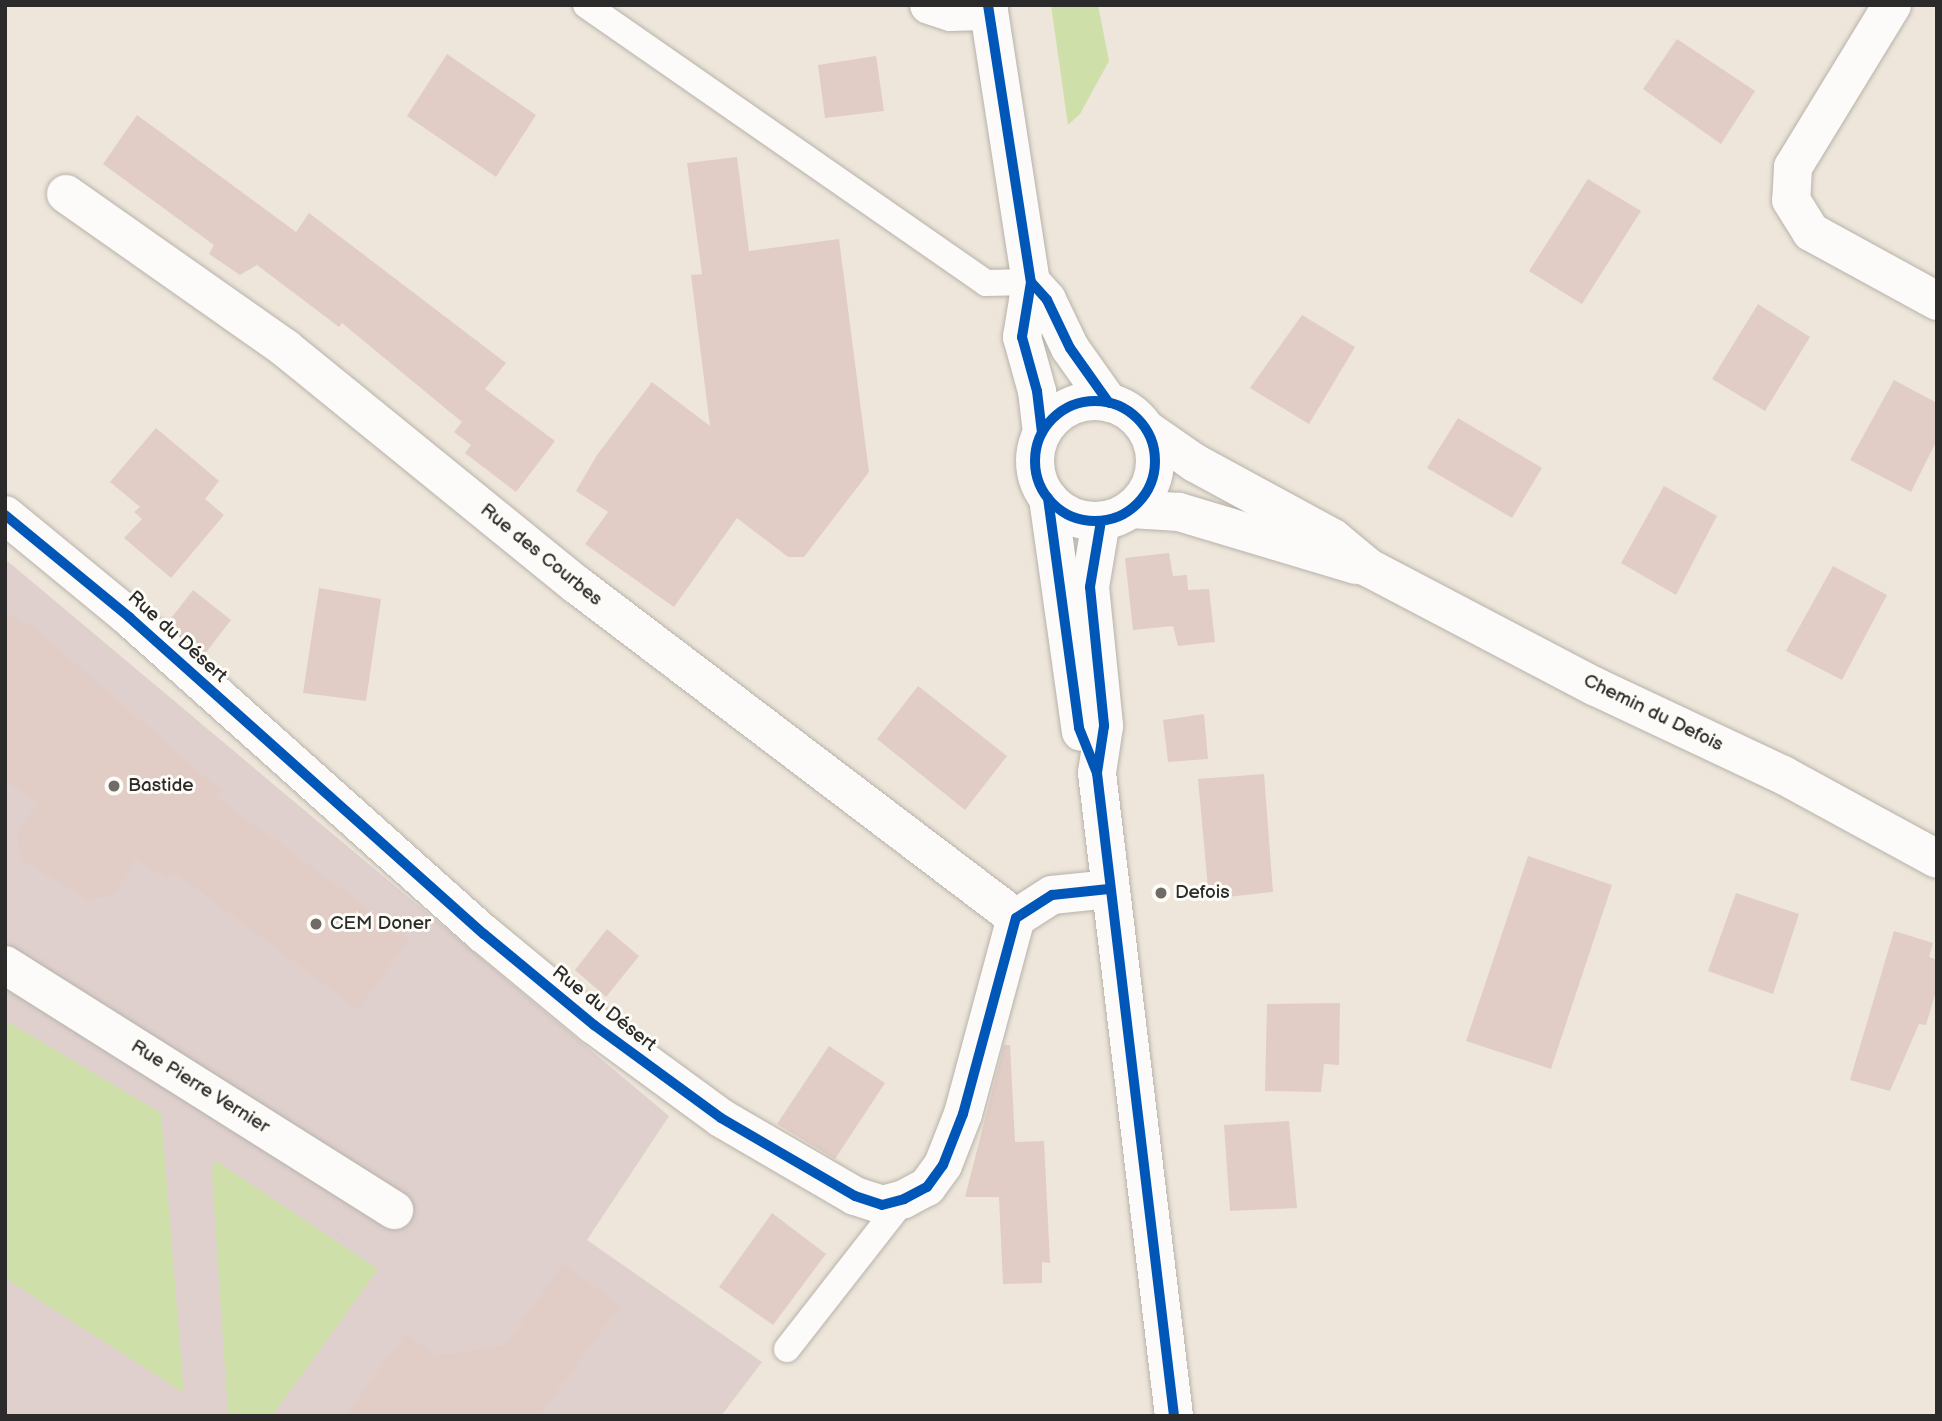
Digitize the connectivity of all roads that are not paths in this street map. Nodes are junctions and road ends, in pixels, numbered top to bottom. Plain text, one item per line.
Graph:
1 (586, 5) edge
2 (929, 5) edge
3 (1892, 5) edge
4 (989, 8) edge
5 (66, 194) dead end
6 (1031, 282) junction
7 (1937, 301) edge
8 (1109, 403) junction
9 (1146, 429) junction
10 (1042, 433) junction
11 (1048, 498) junction
12 (5, 514) edge
13 (1116, 515) junction
14 (1369, 568) junction
15 (1097, 773) junction
16 (1937, 859) edge
17 (1109, 889) junction
18 (1016, 918) junction
19 (5, 965) edge
20 (904, 1199) junction
21 (394, 1210) dead end
22 (787, 1349) dead end
23 (1174, 1416) edge

1 - 6 lane
2 - 4 street
3 - 7 street
4 - 6 street
5 - 18 street, Rue des Courbes
6 - 8 street
6 - 10 street
8 - 9 street
8 - 10 street
9 - 13 street
9 - 14 street, Chemin du Defois
10 - 11 street
11 - 13 street
11 - 15 street
12 - 20 street, Rue du Désert
13 - 14 street, Chemin du Defois
13 - 15 street
14 - 16 street, Chemin du Defois
15 - 17 street
17 - 18 street
17 - 23 street
18 - 20 street
19 - 21 street, Rue Pierre Vernier
20 - 22 lane

